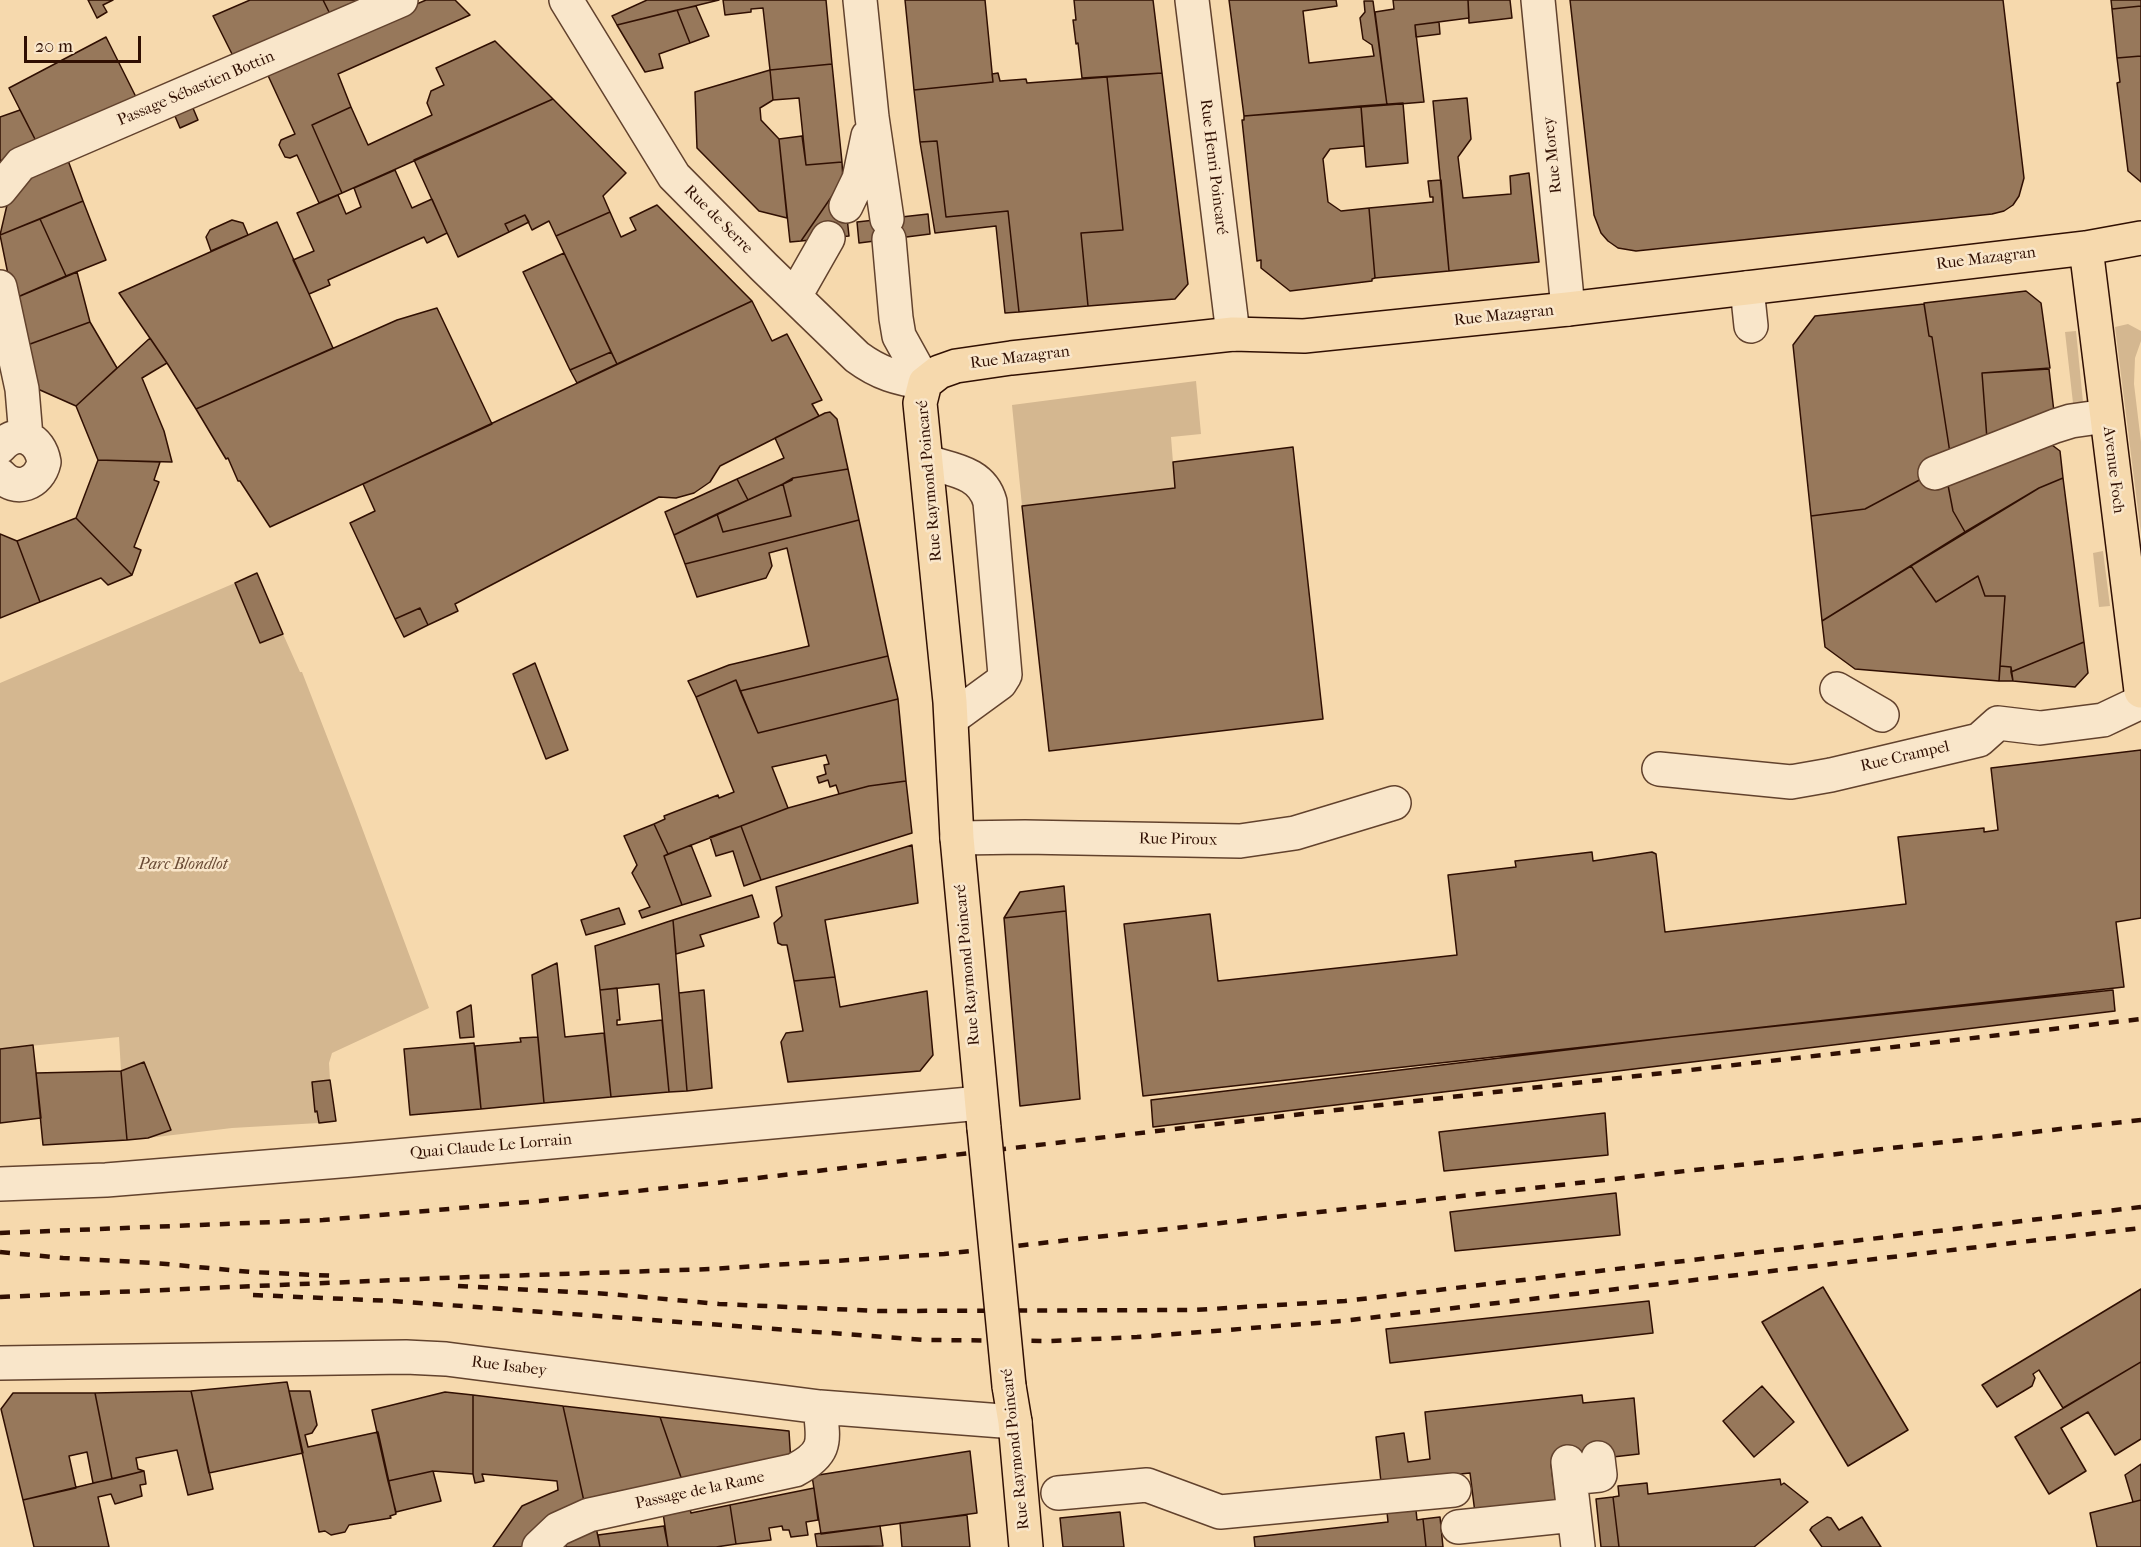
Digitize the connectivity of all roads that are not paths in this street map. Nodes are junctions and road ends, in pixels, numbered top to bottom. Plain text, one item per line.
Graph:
1 (401, 0) edge
2 (566, 0) edge
3 (860, 0) edge
4 (1192, 0) edge
5 (1538, 0) edge
6 (872, 117) junction
7 (0, 190) edge
8 (846, 206) dead end
9 (828, 238) dead end
10 (2141, 238) edge
11 (2086, 248) junction
12 (0, 288) edge
13 (1747, 288) junction
14 (795, 296) junction
15 (1568, 309) junction
16 (1751, 326) dead end
17 (1233, 334) junction
18 (925, 383) junction
19 (2106, 416) junction
20 (13, 442) edge
21 (927, 462) junction
22 (1935, 473) dead end
23 (0, 475) edge
24 (1837, 689) dead end
25 (2141, 691) edge
26 (2141, 702) edge
27 (1882, 715) dead end
28 (952, 718) junction
29 (1659, 769) dead end
30 (1394, 803) dead end
31 (957, 838) junction
32 (983, 1115) junction
33 (0, 1184) edge
34 (0, 1363) edge
35 (820, 1407) junction
36 (1015, 1422) junction
37 (1579, 1466) dead end
38 (1058, 1493) dead end
39 (1574, 1515) junction
40 (1459, 1537) edge
41 (540, 1547) edge
42 (1026, 1547) edge
43 (1578, 1547) edge

1 - 7 street, Passage Sébastien Bottin
2 - 14 street, Rue de Serre
3 - 6 street
4 - 17 street, Rue Henri Poincaré
5 - 15 street, Rue Morey
6 - 8 street
6 - 18 street
9 - 14 street
10 - 11 main road, Rue Mazagran
11 - 13 main road, Rue Mazagran
11 - 19 main road, Avenue Foch
12 - 20 street
13 - 15 main road, Rue Mazagran
13 - 16 street
14 - 18 street, Rue de Serre
15 - 17 main road, Rue Mazagran
17 - 18 main road, Rue Mazagran
18 - 21 main road, Rue Raymond Poincaré
19 - 22 street
19 - 25 main road, Avenue Foch
20 - 23 street
21 - 28 main road, Rue Raymond Poincaré
21 - 28 street
24 - 27 street
26 - 29 street, Rue Crampel
28 - 31 main road, Rue Raymond Poincaré
30 - 31 street, Rue Piroux
31 - 32 main road, Rue Raymond Poincaré
32 - 33 street, Quai Claude Le Lorrain
32 - 36 main road, Rue Raymond Poincaré, bridge
34 - 35 street, Rue Isabey
35 - 36 street, Rue Isabey
35 - 41 street, Passage de la Rame
36 - 42 main road, Rue Raymond Poincaré
37 - 39 street
38 - 40 street
39 - 40 street
39 - 43 street

